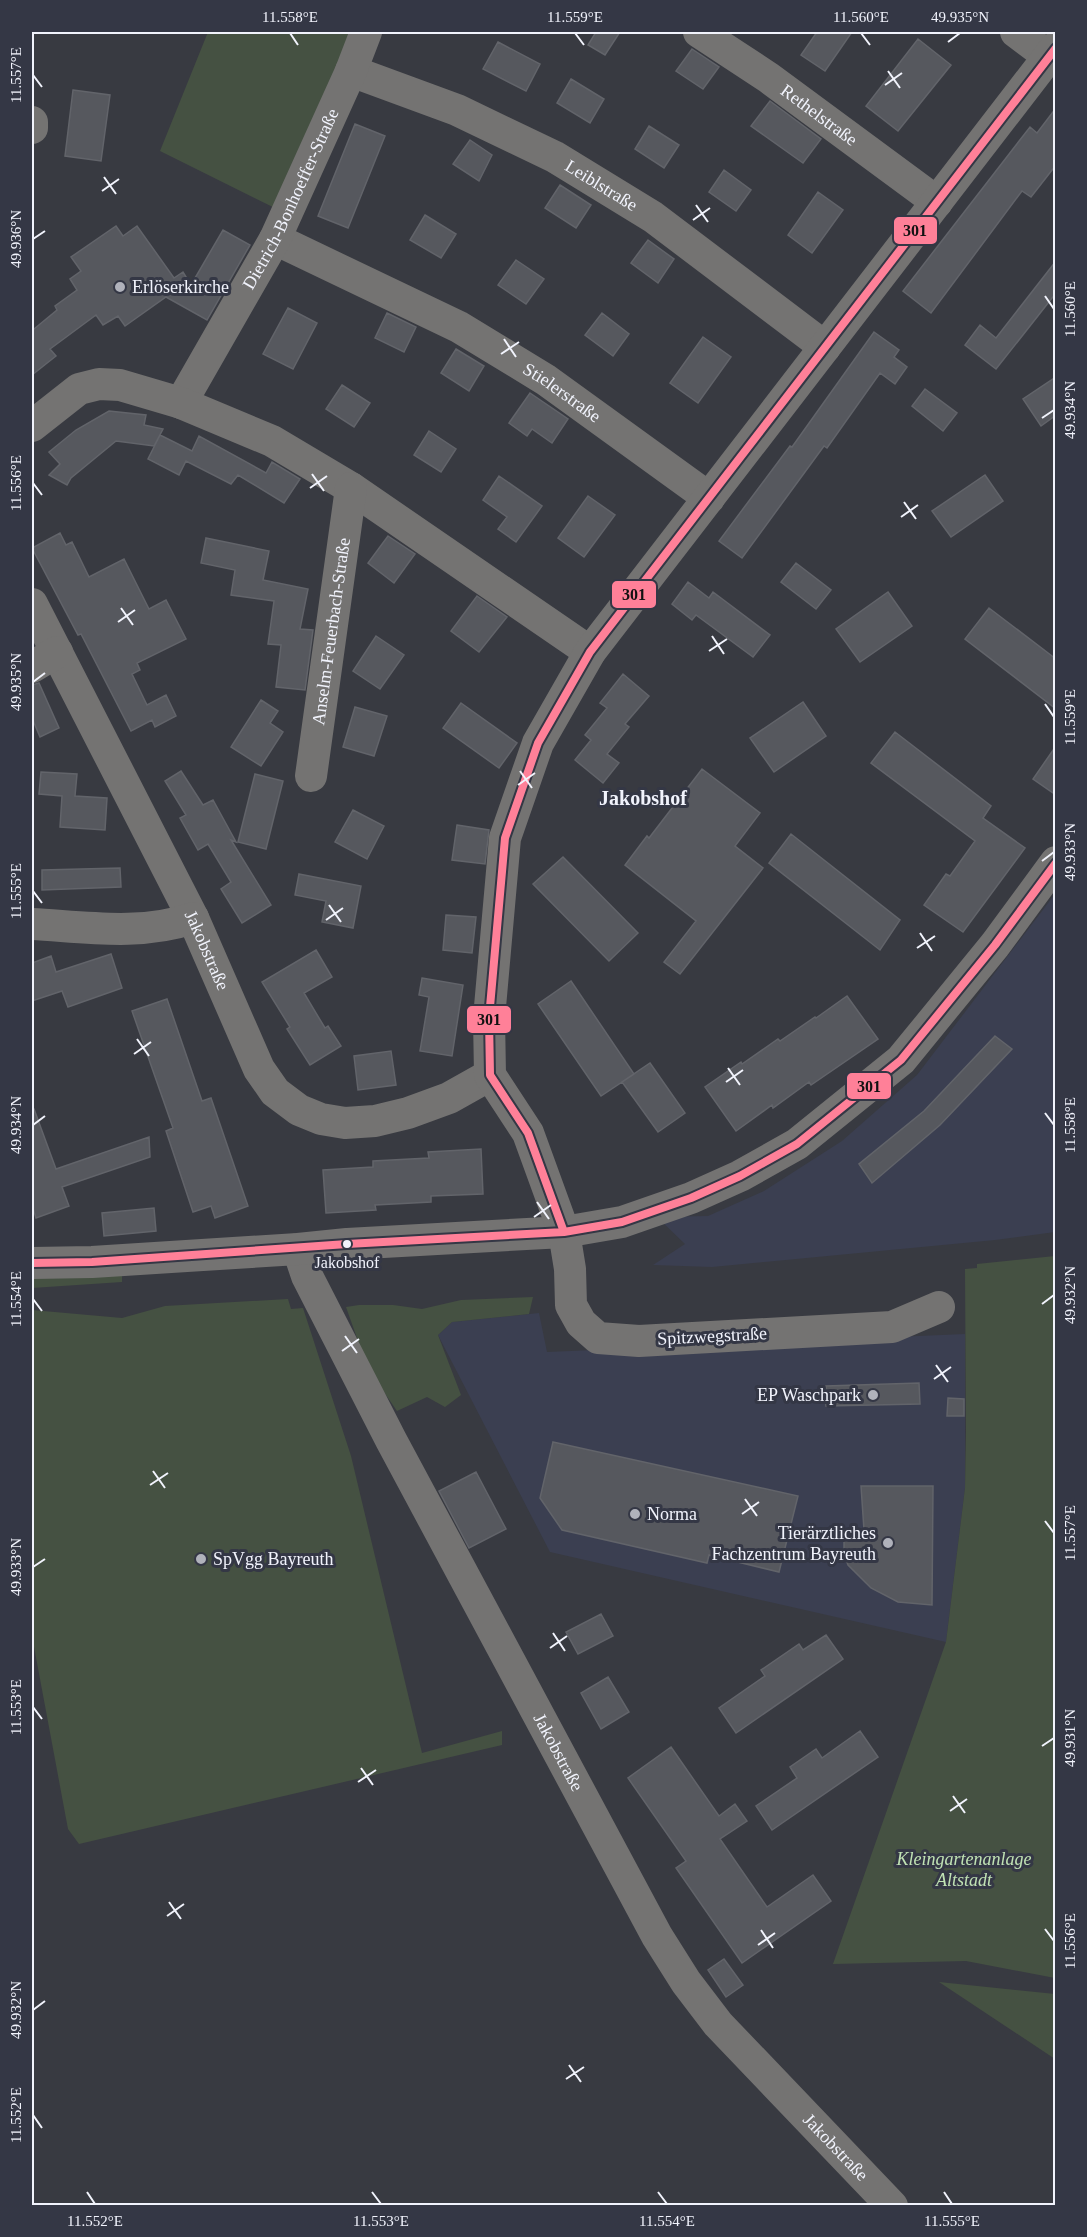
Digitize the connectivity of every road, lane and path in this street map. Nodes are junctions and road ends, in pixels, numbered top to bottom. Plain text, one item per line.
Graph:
1 (366, 32) edge
2 (699, 32) edge
3 (1016, 32) edge
4 (1052, 51) edge
5 (351, 71) junction
6 (937, 202) junction
7 (275, 239) junction
8 (825, 347) junction
9 (181, 403) junction
10 (32, 426) edge
11 (351, 488) junction
12 (709, 498) junction
13 (32, 604) edge
14 (590, 652) junction
15 (44, 660) edge
16 (311, 776) dead end
17 (1056, 862) edge
18 (193, 918) junction
19 (32, 924) edge
20 (490, 1076) junction
21 (564, 1232) junction
22 (298, 1249) junction
23 (32, 1263) edge
24 (939, 1307) dead end
25 (892, 2205) edge

1 - 5 street, Dietrich-Bonhoeffer-Straße
2 - 6 street, Rethelstraße
3 - 4 street
4 - 6 street
5 - 7 street, Dietrich-Bonhoeffer-Straße
5 - 8 street, Leiblstraße
6 - 8 street
7 - 9 street, Dietrich-Bonhoeffer-Straße
7 - 12 street, Stielerstraße
8 - 12 street
9 - 10 street
9 - 11 street
11 - 14 street
11 - 16 street, Anselm-Feuerbach-Straße
12 - 14 street
13 - 15 street, Jakobstraße
14 - 20 street
15 - 18 street, Jakobstraße
17 - 21 street
18 - 19 street
18 - 20 street, Jakobstraße
20 - 21 street
21 - 22 street
21 - 24 street, Spitzwegstraße
22 - 23 street
22 - 25 street, Jakobstraße

